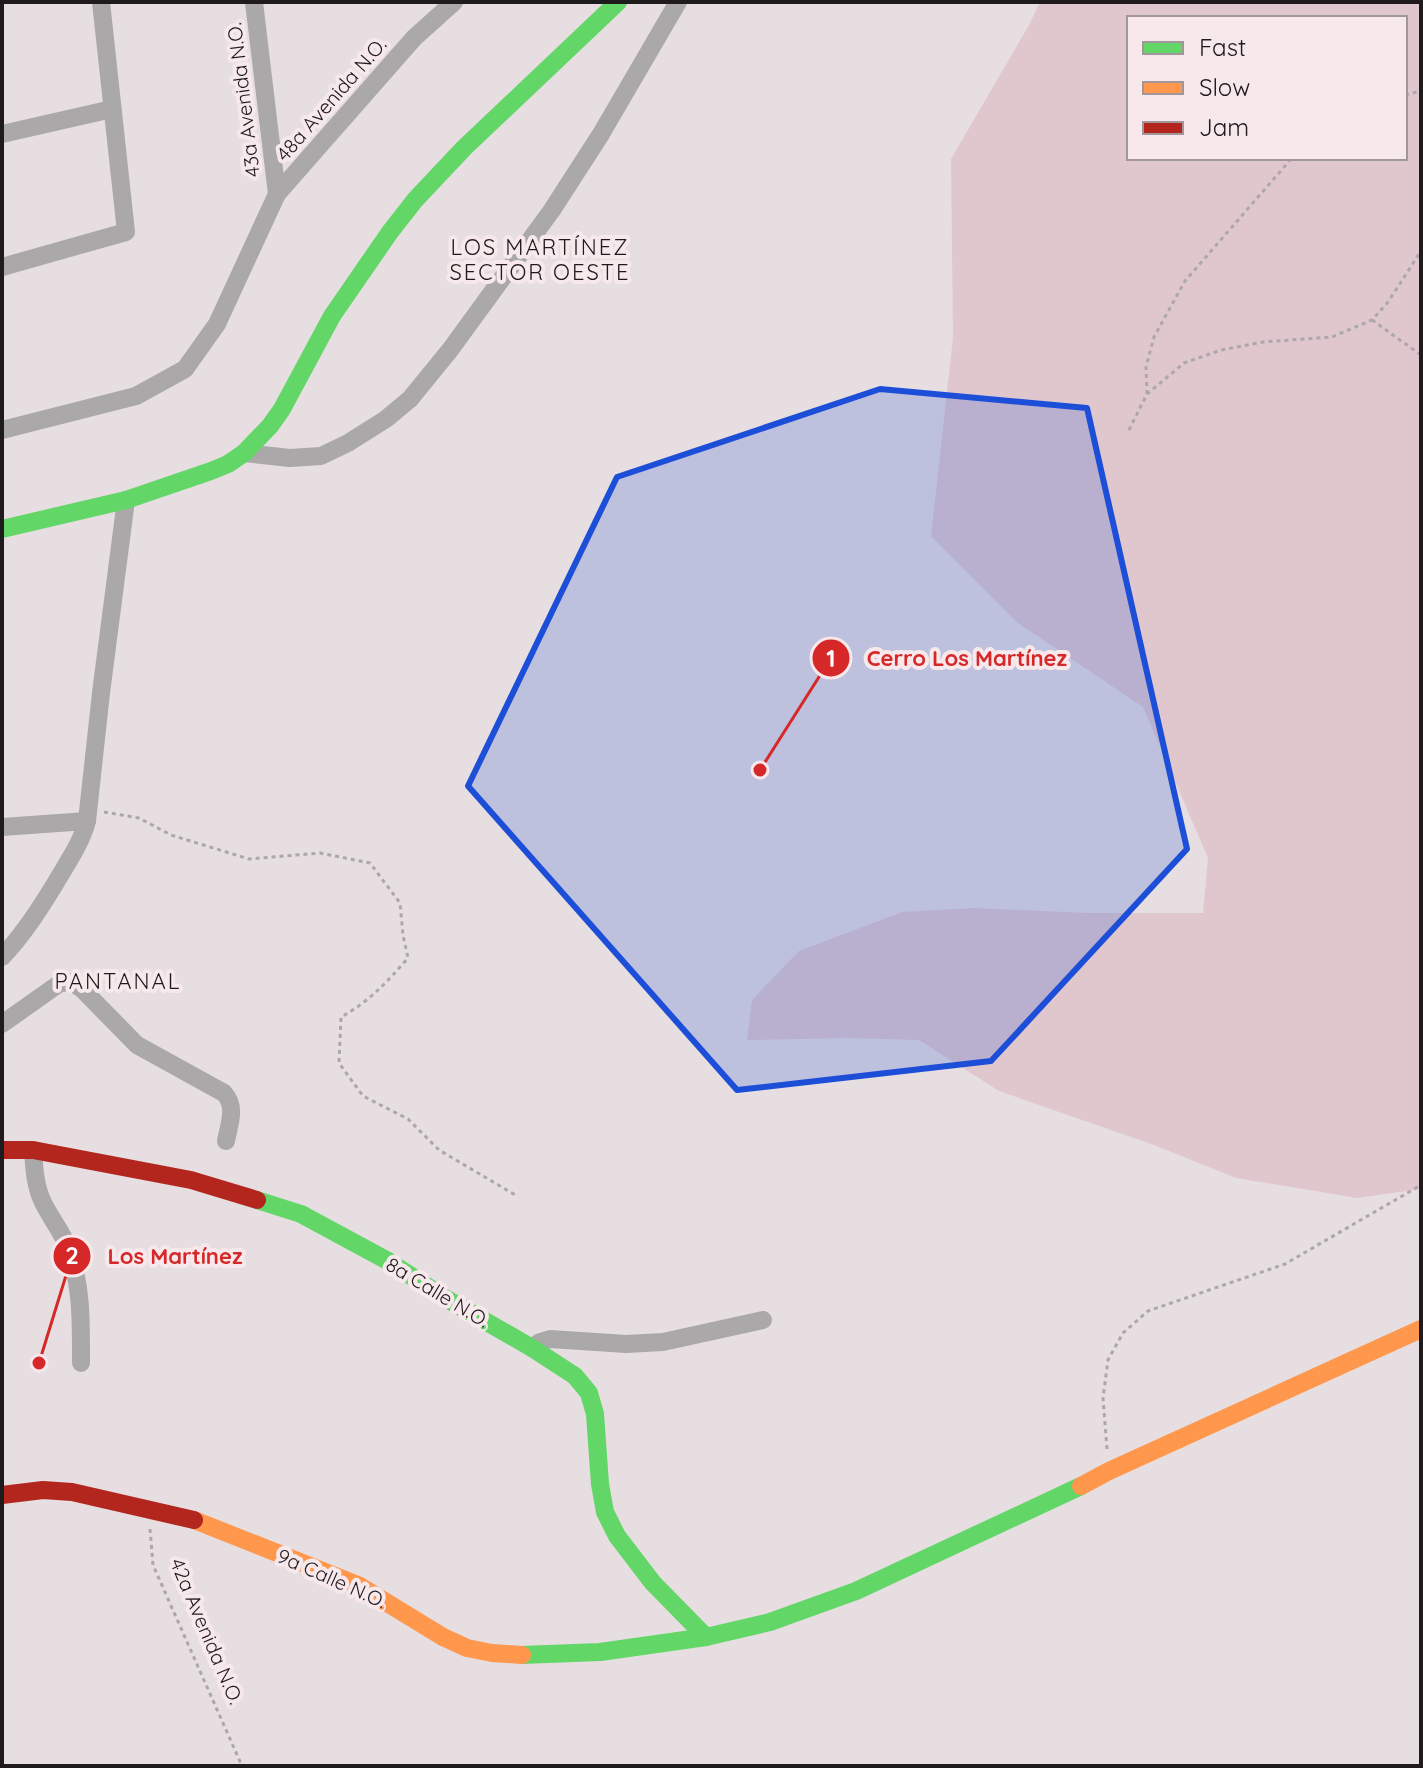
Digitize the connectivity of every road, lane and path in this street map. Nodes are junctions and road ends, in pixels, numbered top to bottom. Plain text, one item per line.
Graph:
1 (101, 2) edge
2 (254, 2) edge
3 (454, 2) edge
4 (618, 2) edge
5 (678, 2) edge
6 (112, 109) junction
7 (2, 134) edge
8 (1290, 160) edge
9 (277, 194) junction
10 (1421, 251) edge
11 (2, 267) edge
12 (1372, 320) junction
13 (1421, 355) edge
14 (1147, 394) junction
15 (2, 430) edge
16 (1129, 430) dead end
17 (244, 453) junction
18 (126, 500) junction
19 (2, 529) edge
20 (88, 816) junction
21 (2, 827) edge
22 (2, 957) edge
23 (2, 1024) edge
24 (2, 1131) edge
25 (226, 1141) dead end
26 (6, 1150) edge
27 (33, 1150) junction
28 (1421, 1185) edge
29 (517, 1196) dead end
30 (763, 1320) dead end
31 (1421, 1329) edge
32 (532, 1348) junction
33 (81, 1363) dead end
34 (1109, 1471) junction
35 (2, 1495) edge
36 (151, 1509) junction
37 (706, 1637) junction
38 (242, 1766) edge

1 - 6 street
2 - 9 street, 43a Avenida N.O.
3 - 9 street, 48a Avenida N.O.
4 - 17 street
5 - 17 street
6 - 7 street
6 - 11 street
8 - 14 path
9 - 15 street, 48a Avenida N.O.
10 - 12 path
12 - 13 path
12 - 14 path
14 - 16 path
17 - 18 street
18 - 19 street
18 - 20 street
20 - 21 street
20 - 22 street
20 - 29 path
23 - 25 street
24 - 26 street
26 - 27 street, 8a Calle N.O.
27 - 32 street, 8a Calle N.O.
27 - 33 street
28 - 34 path
30 - 32 street
31 - 34 street, 9a Calle N.O.
32 - 37 street, 8a Calle N.O.
34 - 37 street, 9a Calle N.O.
35 - 36 street, 9a Calle N.O.
36 - 37 street, 9a Calle N.O.
36 - 38 path, 42a Avenida N.O.

